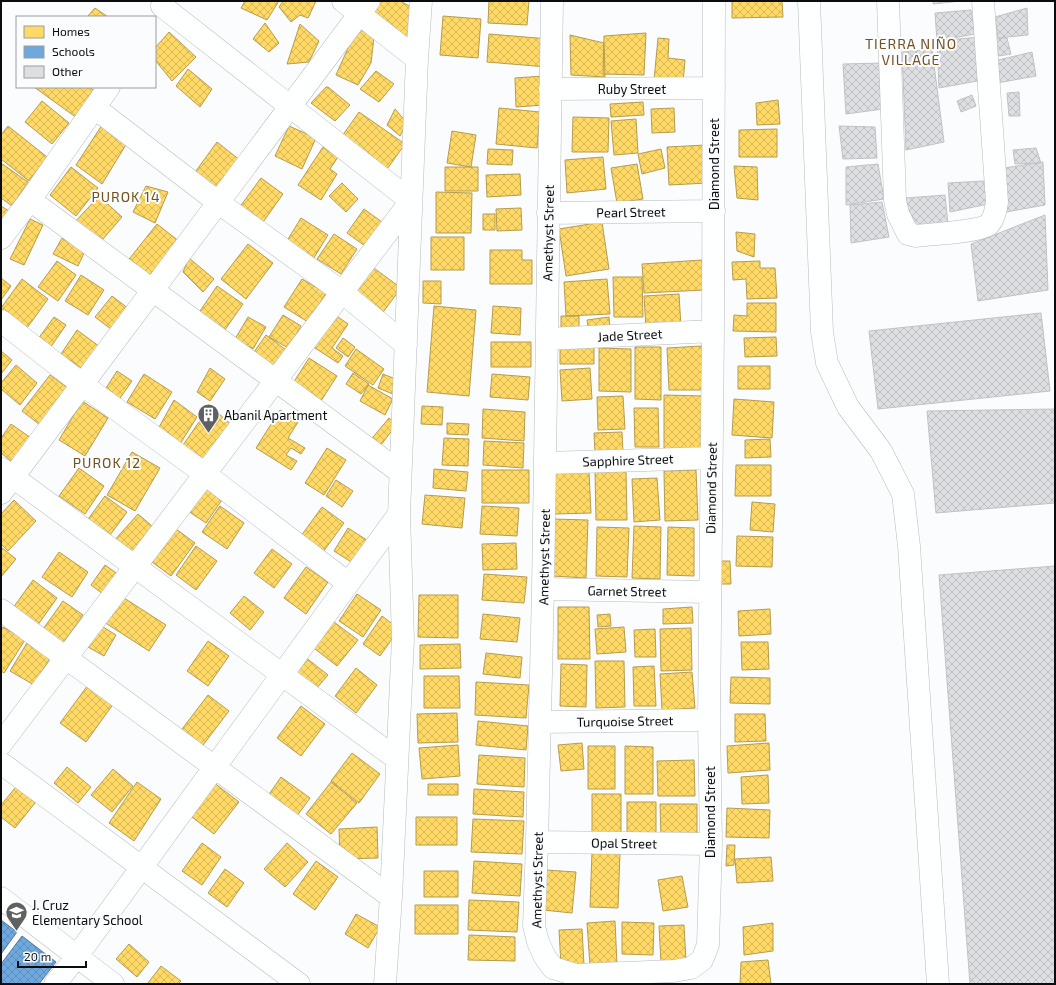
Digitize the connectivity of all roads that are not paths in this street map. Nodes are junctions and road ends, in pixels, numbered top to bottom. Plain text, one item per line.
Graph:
1 (421, 1) edge
2 (552, 1) edge
3 (714, 1) edge
4 (810, 1) edge
5 (888, 1) edge
6 (983, 1) edge
7 (357, 5) edge
8 (161, 8) edge
9 (417, 59) junction
10 (108, 88) edge
11 (714, 88) junction
12 (550, 89) junction
13 (95, 108) junction
14 (290, 108) junction
15 (30, 200) junction
16 (411, 201) junction
17 (219, 203) junction
18 (714, 211) junction
19 (548, 213) junction
20 (1, 238) edge
21 (153, 290) junction
22 (342, 292) junction
23 (1, 321) edge
24 (713, 331) junction
25 (547, 338) junction
26 (406, 345) junction
27 (276, 380) junction
28 (82, 385) junction
29 (711, 458) junction
30 (545, 463) junction
31 (400, 472) junction
32 (205, 474) junction
33 (5, 479) edge
34 (399, 514) junction
35 (135, 567) junction
36 (348, 583) junction
37 (544, 589) junction
38 (710, 592) junction
39 (1, 610) edge
40 (66, 658) junction
41 (282, 675) junction
42 (709, 720) junction
43 (540, 722) junction
44 (1, 744) edge
45 (397, 759) junction
46 (1, 763) edge
47 (214, 767) junction
48 (537, 842) junction
49 (711, 844) junction
50 (141, 867) junction
51 (391, 897) junction
52 (1, 898) edge
53 (77, 956) junction
54 (691, 968) joint
55 (55, 984) edge
56 (113, 984) edge
57 (299, 984) edge
58 (385, 984) edge
59 (938, 984) edge

1 - 9 street
2 - 12 street, Amethyst Street
3 - 11 street, Diamond Street
4 - 59 street
5 - 6 street
7 - 9 street
7 - 14 street
8 - 14 street
9 - 16 street
10 - 13 street
11 - 12 street, Ruby Street
11 - 18 street, Diamond Street
12 - 19 street, Amethyst Street
13 - 15 street
13 - 17 street
14 - 16 street
14 - 17 street
15 - 20 street
15 - 21 street
16 - 22 street
16 - 26 street
17 - 21 street
17 - 22 street
18 - 19 street, Pearl Street
18 - 24 street, Diamond Street
19 - 25 street, Amethyst Street
21 - 27 street
21 - 28 street
22 - 26 street
22 - 27 street
23 - 28 street
24 - 25 street, Jade Street
24 - 29 street, Diamond Street
25 - 30 street, Amethyst Street
26 - 31 street
27 - 31 street
27 - 32 street
28 - 32 street
28 - 33 street
29 - 30 street, Sapphire Street
29 - 38 street, Diamond Street
30 - 37 street, Amethyst Street
31 - 34 street
32 - 35 street
32 - 36 street
33 - 35 street
34 - 36 street
34 - 45 street
35 - 40 street
35 - 41 street
36 - 41 street
37 - 38 street, Garnet Street
37 - 43 street, Amethyst Street
38 - 42 street, Diamond Street
39 - 40 street
40 - 44 street
40 - 47 street
41 - 45 street
41 - 47 street
42 - 43 street, Turquoise Street
42 - 49 street, Diamond Street
43 - 48 street, Amethyst Street
45 - 51 street
46 - 50 street
47 - 50 street
47 - 51 street
48 - 49 street, Opal Street
48 - 54 street, Amethyst Street
49 - 54 street, Diamond Street
50 - 53 street
50 - 57 street
51 - 58 street
52 - 53 street
53 - 55 street
53 - 56 street

